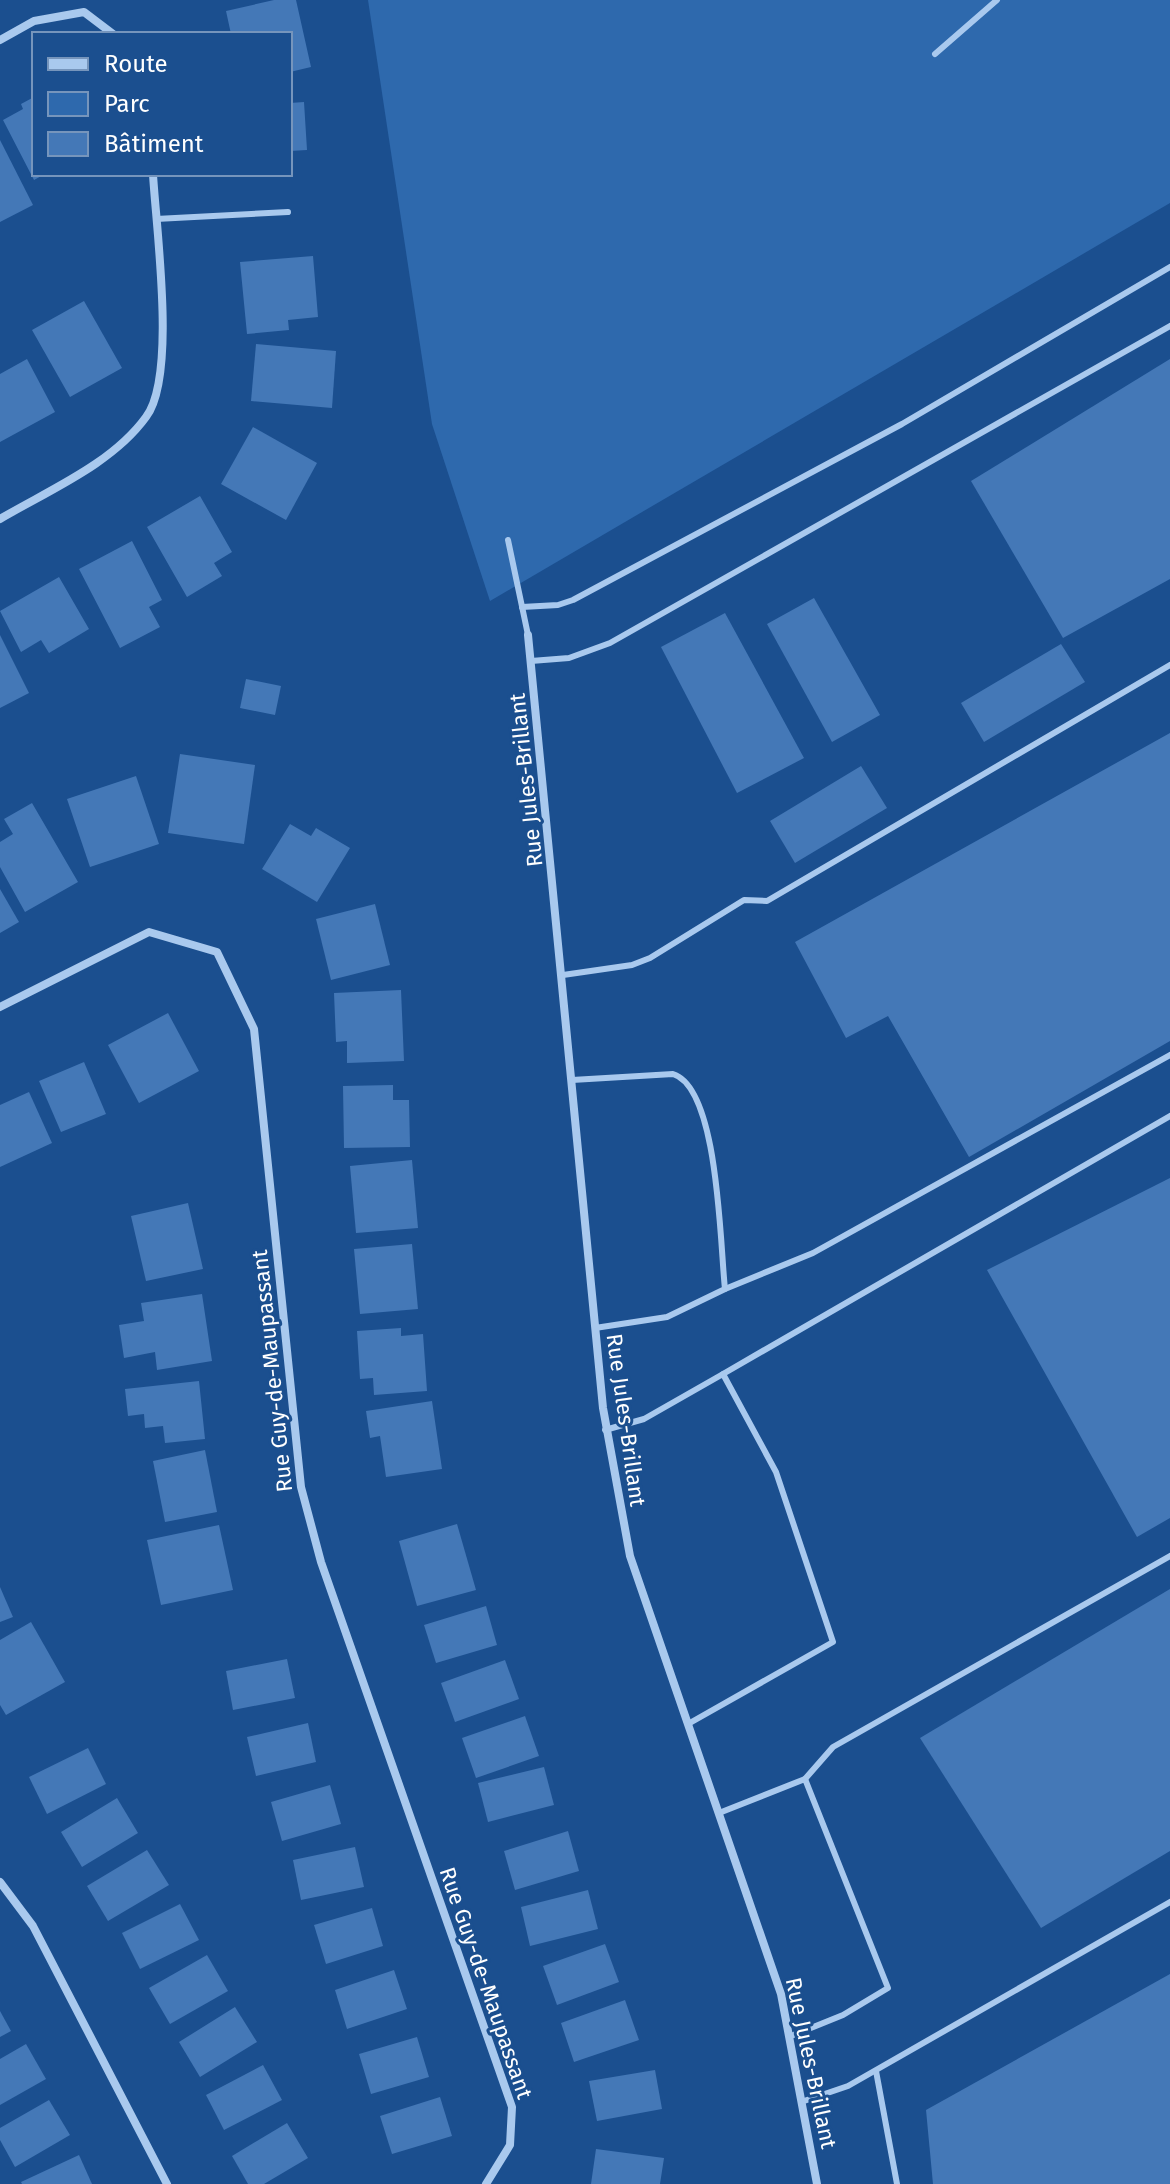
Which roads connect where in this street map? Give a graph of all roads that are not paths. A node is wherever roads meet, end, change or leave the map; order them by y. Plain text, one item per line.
1 (997, 0) edge
2 (110, 32) edge
3 (0, 40) edge
4 (935, 54) dead end
5 (153, 176) edge
6 (288, 212) dead end
7 (156, 219) junction
8 (1170, 267) edge
9 (1170, 326) edge
10 (0, 519) edge
11 (508, 540) dead end
12 (522, 607) junction
13 (528, 635) joint
14 (531, 661) junction
15 (1170, 665) edge
16 (563, 975) junction
17 (0, 1007) edge
18 (1170, 1055) edge
19 (572, 1080) junction
20 (1170, 1116) edge
21 (725, 1289) junction
22 (595, 1328) junction
23 (723, 1374) junction
24 (605, 1430) junction
25 (1170, 1556) edge
26 (688, 1724) junction
27 (805, 1779) junction
28 (719, 1813) junction
29 (0, 1882) edge
30 (1170, 1902) edge
31 (791, 2036) junction
32 (876, 2071) junction
33 (804, 2101) junction
34 (167, 2184) edge
35 (486, 2184) edge
36 (817, 2184) edge
37 (897, 2184) edge

1 - 4 lane
2 - 3 street
5 - 7 street
6 - 7 lane
7 - 10 street
8 - 12 lane
9 - 14 lane
11 - 12 lane
12 - 13 lane
13 - 14 street, Rue Jules-Brillant
14 - 16 street, Rue Jules-Brillant
15 - 16 lane
16 - 19 street, Rue Jules-Brillant
17 - 35 street, Rue Guy-de-Maupassant
18 - 21 lane
19 - 21 lane
19 - 22 street, Rue Jules-Brillant
20 - 23 lane
21 - 22 lane
22 - 24 street, Rue Jules-Brillant
23 - 24 lane
23 - 26 lane
24 - 26 street, Rue Jules-Brillant
25 - 27 lane
26 - 28 street, Rue Jules-Brillant
27 - 28 lane
27 - 31 lane
28 - 31 street, Rue Jules-Brillant
29 - 34 street
30 - 32 lane
31 - 33 street, Rue Jules-Brillant
32 - 33 lane
32 - 37 lane
33 - 36 street, Rue Jules-Brillant

